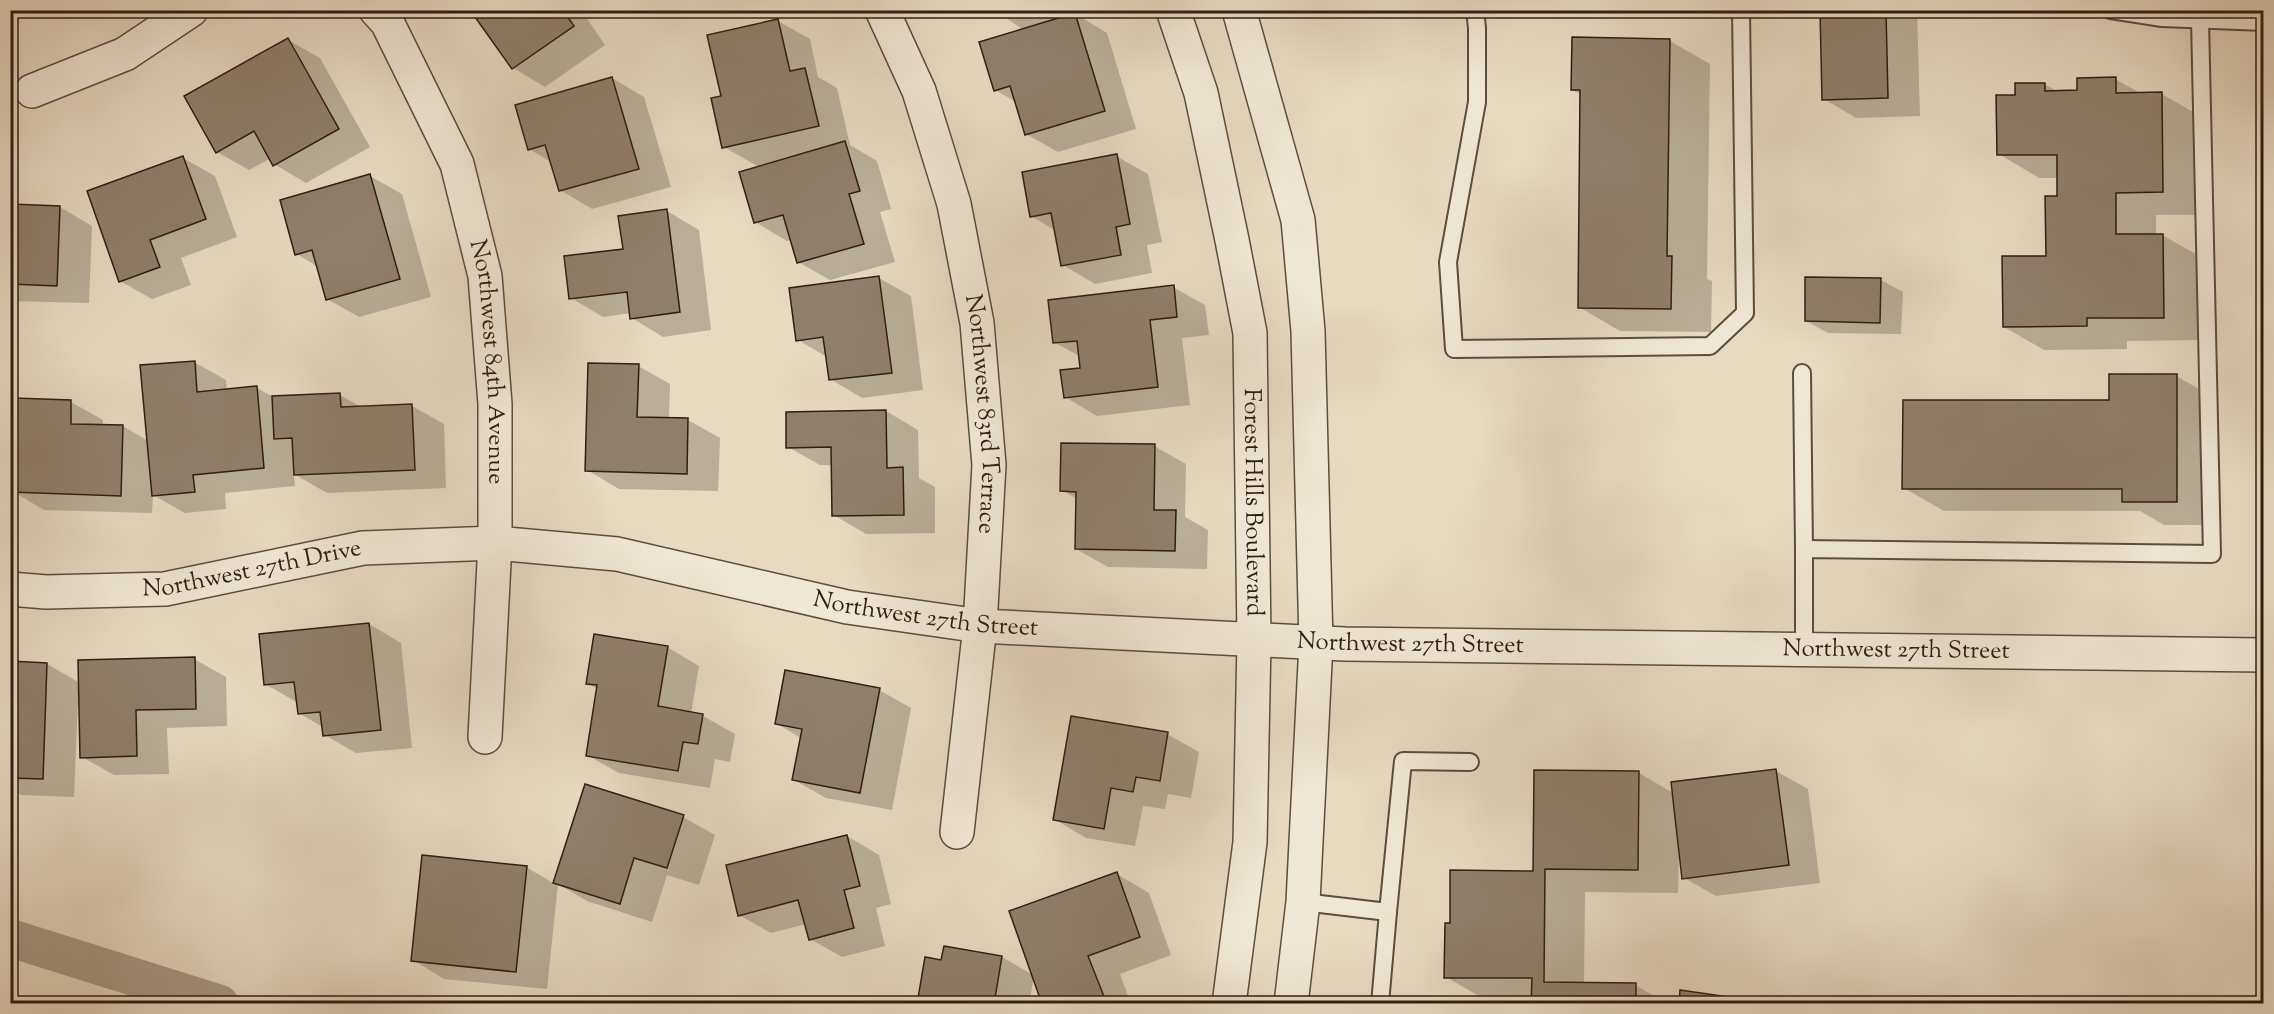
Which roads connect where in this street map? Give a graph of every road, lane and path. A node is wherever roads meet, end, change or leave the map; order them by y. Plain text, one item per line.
1 (191, 10) edge
2 (376, 10) edge
3 (882, 10) edge
4 (1173, 10) edge
5 (1239, 10) edge
6 (1741, 10) edge
7 (2111, 10) edge
8 (1480, 13) edge
9 (2180, 15) edge
10 (2200, 20) junction
11 (2264, 22) edge
12 (32, 91) dead end
13 (1802, 373) dead end
14 (495, 543) junction
15 (1804, 549) junction
16 (10, 589) edge
17 (980, 626) junction
18 (1254, 640) junction
19 (1316, 643) junction
20 (1804, 650) junction
21 (2264, 656) edge
22 (485, 736) dead end
23 (1470, 762) dead end
24 (957, 832) dead end
25 (1303, 902) junction
26 (1388, 912) junction
27 (1228, 1004) edge
28 (1291, 1004) edge
29 (1380, 1004) edge

1 - 12 street
2 - 14 street, Northwest 84th Avenue
3 - 17 street, Northwest 83rd Terrace
4 - 18 street, Forest Hills Boulevard
5 - 19 street
6 - 8 lane
7 - 9 lane
9 - 10 lane
10 - 11 lane
10 - 15 lane
13 - 15 lane
14 - 16 street, Northwest 27th Drive
14 - 17 street, Northwest 27th Street
14 - 22 street, Northwest 84th Avenue
15 - 20 lane
17 - 18 street, Northwest 27th Street
17 - 24 street, Northwest 83rd Terrace
18 - 19 street, Northwest 27th Street
18 - 27 street, Forest Hills Boulevard
19 - 20 street, Northwest 27th Street
19 - 25 street
20 - 21 street, Northwest 27th Street
23 - 26 lane
25 - 26 lane
25 - 28 street
26 - 29 lane

